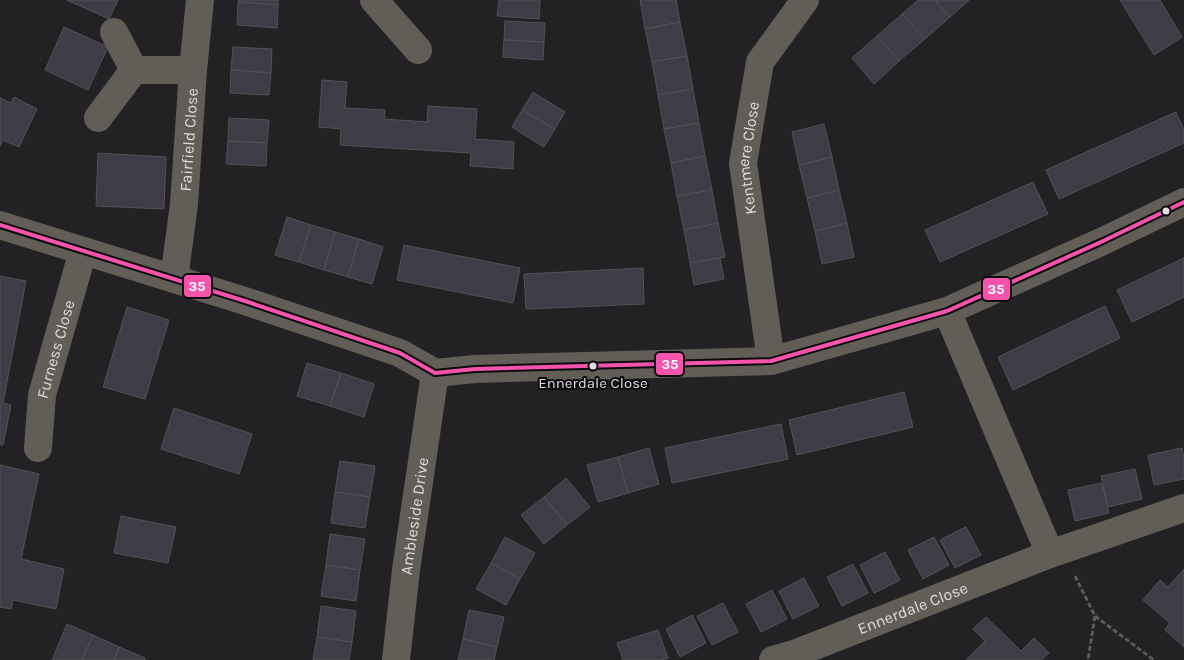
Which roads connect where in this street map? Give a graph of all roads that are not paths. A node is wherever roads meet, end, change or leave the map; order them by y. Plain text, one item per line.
1 (200, 0) edge
2 (374, 0) edge
3 (805, 0) edge
4 (114, 32) dead end
5 (418, 50) dead end
6 (134, 70) junction
7 (193, 70) junction
8 (98, 118) dead end
9 (1184, 202) edge
10 (0, 225) edge
11 (83, 250) junction
12 (174, 279) junction
13 (947, 311) junction
14 (771, 361) junction
15 (435, 373) junction
16 (38, 448) dead end
17 (1184, 508) edge
18 (1056, 552) junction
19 (396, 660) edge
20 (773, 660) edge

1 - 7 street, Fairfield Close
2 - 5 street
3 - 14 street, Kentmere Close
4 - 6 street
6 - 7 street
6 - 8 street
7 - 12 street, Fairfield Close
9 - 13 street
10 - 11 street
11 - 12 street
11 - 16 street, Furness Close
12 - 15 street
13 - 14 street
13 - 18 street
14 - 15 street
15 - 19 street, Ambleside Drive
17 - 18 street, Ennerdale Close
18 - 20 street, Ennerdale Close

